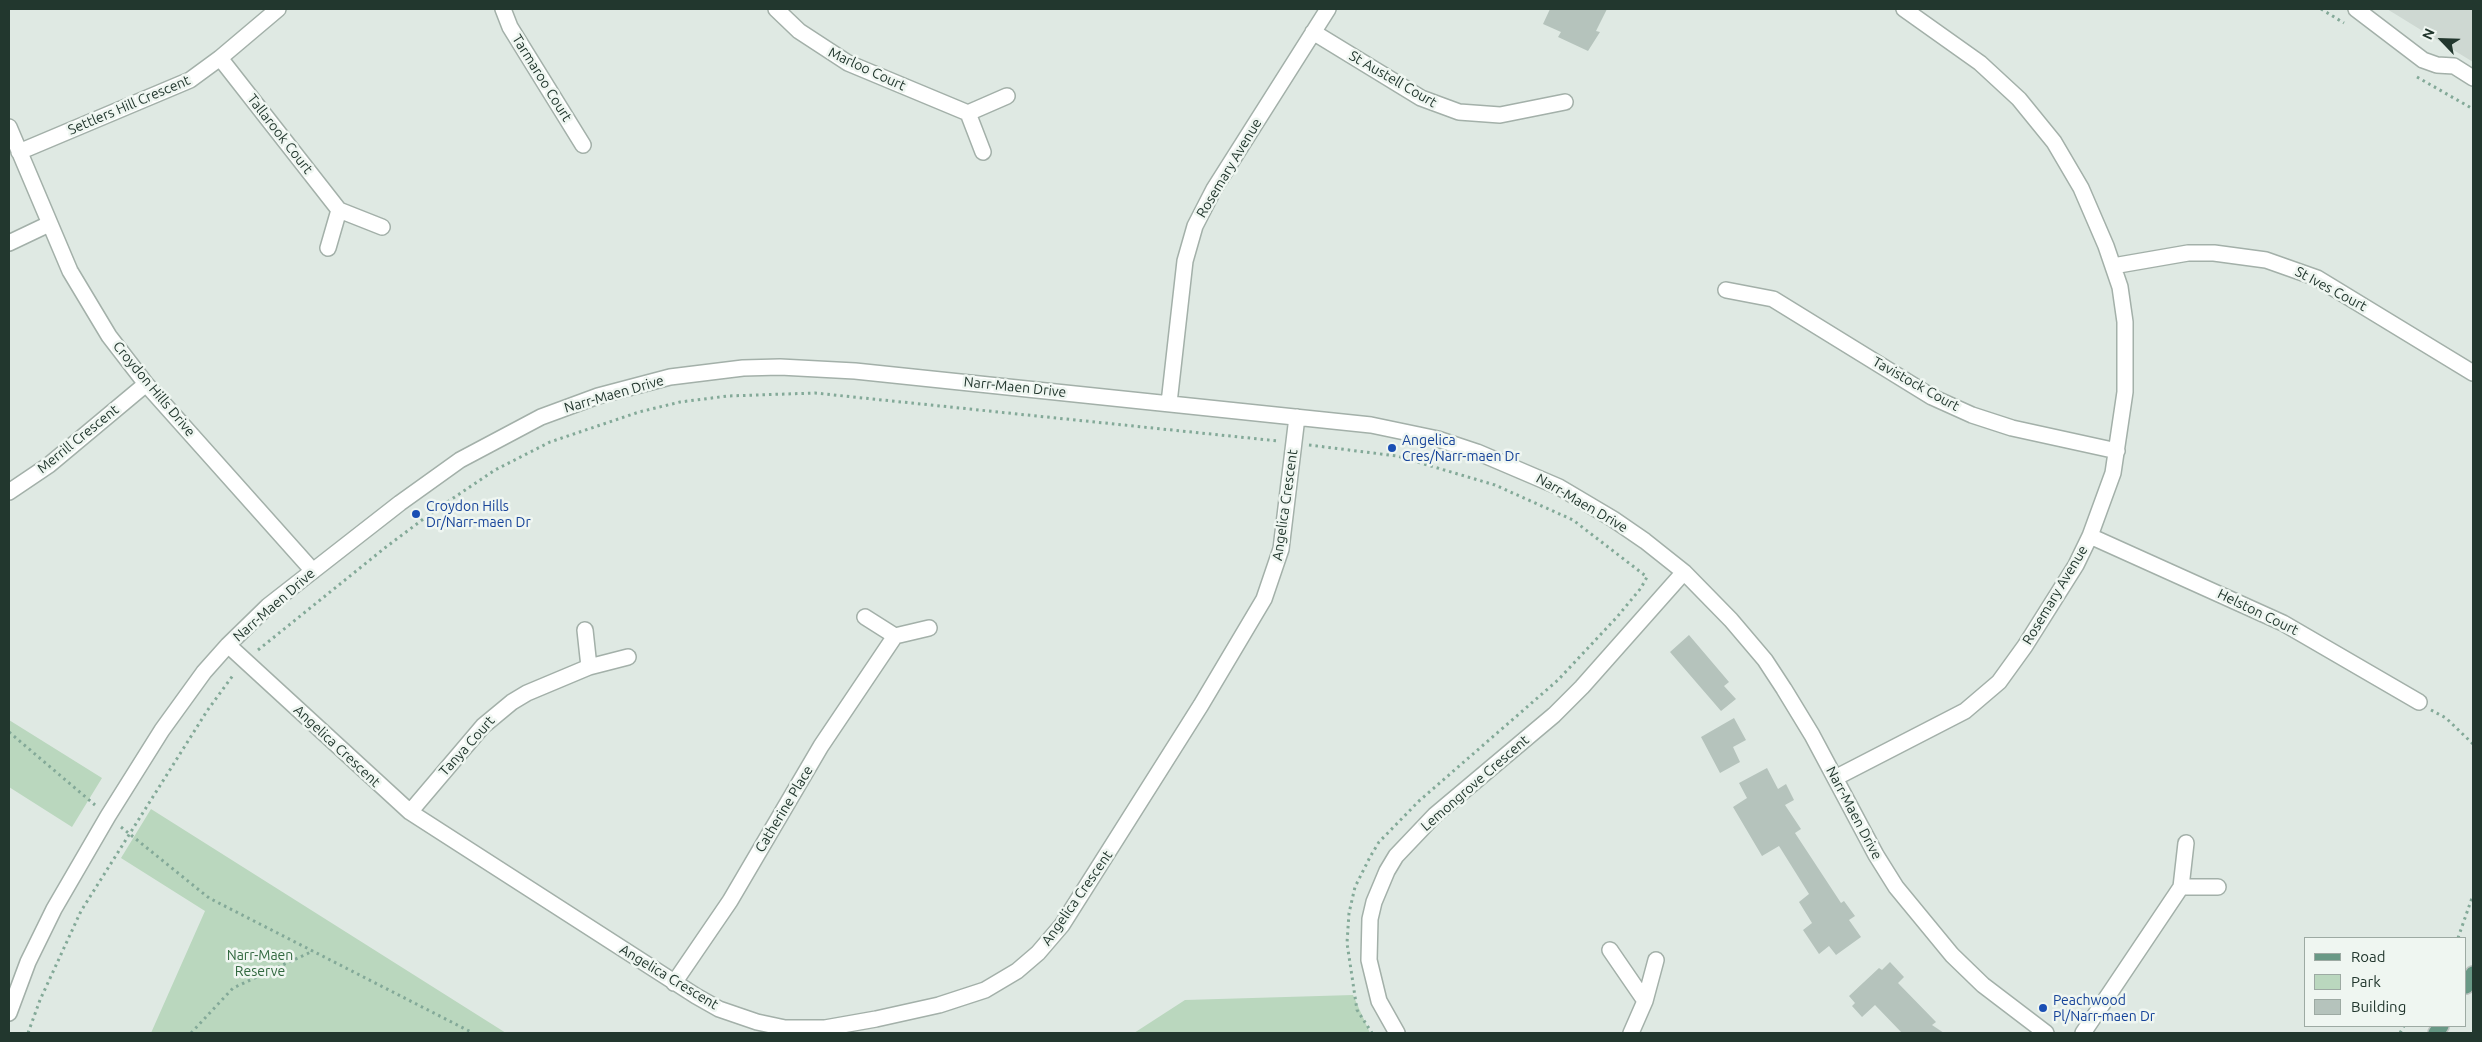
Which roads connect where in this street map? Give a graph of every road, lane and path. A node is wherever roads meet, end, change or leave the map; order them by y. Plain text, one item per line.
1 (278, 9) edge
2 (503, 9) edge
3 (776, 9) edge
4 (1328, 9) edge
5 (1904, 9) edge
6 (2356, 9) edge
7 (1313, 32) junction
8 (220, 58) junction
9 (2473, 78) edge
10 (1007, 96) dead end
11 (1565, 102) dead end
12 (968, 113) junction
13 (9, 127) edge
14 (583, 145) dead end
15 (19, 152) junction
16 (983, 152) dead end
17 (339, 210) junction
18 (49, 224) junction
19 (382, 227) dead end
20 (9, 243) edge
21 (328, 248) dead end
22 (2113, 266) junction
23 (1726, 290) dead end
24 (2473, 373) edge
25 (146, 384) junction
26 (1169, 403) junction
27 (1297, 417) junction
28 (1294, 443) junction
29 (2117, 451) junction
30 (9, 492) edge
31 (2090, 536) junction
32 (312, 571) junction
33 (1684, 572) junction
34 (865, 617) dead end
35 (929, 628) dead end
36 (585, 630) dead end
37 (895, 636) junction
38 (228, 645) junction
39 (628, 656) dead end
40 (246, 662) junction
41 (589, 668) junction
42 (2419, 702) joint
43 (9, 732) edge
44 (2473, 744) edge
45 (1835, 778) junction
46 (410, 812) junction
47 (108, 816) junction
48 (128, 833) junction
49 (2186, 843) dead end
50 (2218, 886) dead end
51 (2181, 887) junction
52 (2473, 895) edge
53 (2458, 937) edge
54 (1610, 950) dead end
55 (314, 951) junction
56 (1656, 960) dead end
57 (674, 983) junction
58 (1645, 1002) junction
59 (9, 1013) edge
60 (28, 1033) edge
61 (191, 1033) edge
62 (473, 1033) edge
63 (1372, 1033) edge
64 (1397, 1033) edge
65 (1631, 1033) edge
66 (2046, 1033) edge
67 (2083, 1033) edge

1 - 8 street, Settlers Hill Crescent
2 - 14 street, Tarmaroo Court
3 - 12 street, Marloo Court
4 - 7 street, Rosemary Avenue
5 - 22 street, Rosemary Avenue
6 - 9 street
7 - 11 street, St Austell Court
7 - 26 street, Rosemary Avenue
8 - 15 street, Settlers Hill Crescent
8 - 17 street, Tallarook Court
10 - 12 street
12 - 16 street
13 - 15 street, Croydon Hills Drive
15 - 18 street, Croydon Hills Drive
17 - 19 street
17 - 21 street
18 - 20 street
18 - 25 street, Croydon Hills Drive
22 - 24 street, St Ives Court
22 - 29 street, Rosemary Avenue
23 - 29 street, Tavistock Court
25 - 30 street, Merrill Crescent
25 - 32 street, Croydon Hills Drive
26 - 27 street, Narr-Maen Drive
26 - 32 street, Narr-Maen Drive
27 - 28 street, Angelica Crescent
27 - 33 street, Narr-Maen Drive
28 - 40 path
28 - 57 street, Angelica Crescent
28 - 63 path
29 - 31 street, Rosemary Avenue
31 - 42 street, Helston Court
31 - 45 street, Rosemary Avenue
32 - 38 street, Narr-Maen Drive
33 - 45 street, Narr-Maen Drive
33 - 64 street, Lemongrove Crescent
34 - 37 street
35 - 37 street
36 - 41 street
37 - 57 street, Catherine Place
38 - 40 street, Angelica Crescent
38 - 47 street, Narr-Maen Drive
39 - 41 street, Tanya Court
40 - 46 street, Angelica Crescent
40 - 48 path
41 - 46 street, Tanya Court
42 - 44 path
43 - 47 path
45 - 66 street, Narr-Maen Drive
46 - 57 street, Angelica Crescent
47 - 48 path
47 - 59 street, Narr-Maen Drive
48 - 55 path
48 - 60 path
49 - 51 street
50 - 51 street
51 - 67 street
52 - 53 path
54 - 58 street
55 - 61 path
55 - 62 path
56 - 58 street
58 - 65 street

